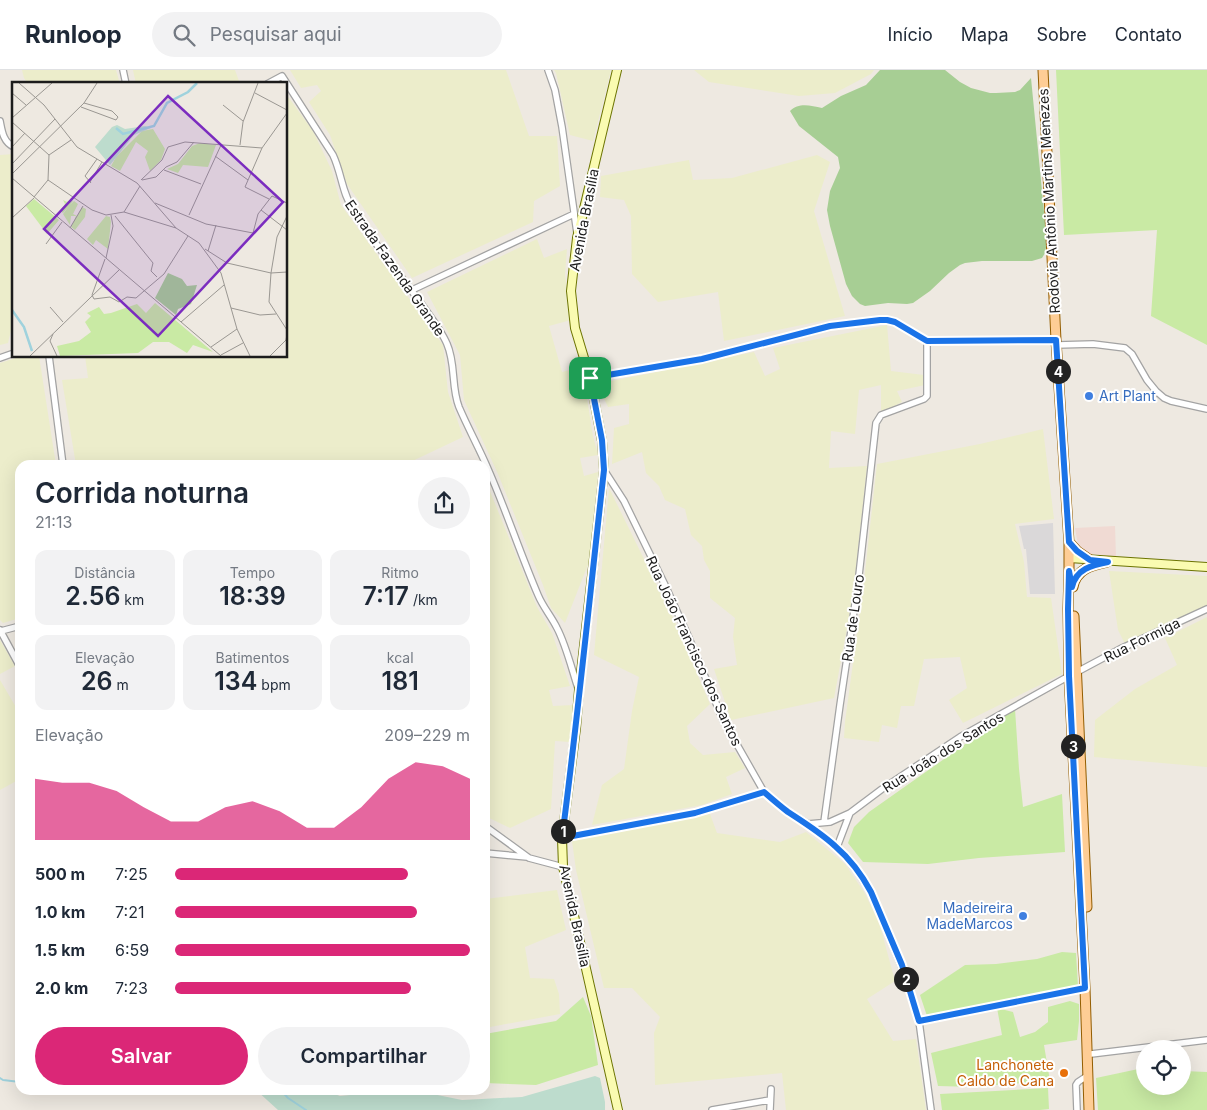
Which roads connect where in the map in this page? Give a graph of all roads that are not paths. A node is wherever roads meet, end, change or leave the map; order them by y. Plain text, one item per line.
1 (548, 70) edge
2 (617, 70) edge
3 (1043, 70) edge
4 (271, 82) edge
5 (286, 82) edge
6 (288, 85) edge
7 (0, 121) edge
8 (12, 146) edge
9 (574, 214) junction
10 (577, 238) junction
11 (412, 290) junction
12 (927, 341) junction
13 (1056, 342) junction
14 (12, 354) edge
15 (0, 358) edge
16 (49, 358) edge
17 (590, 378) junction
18 (1207, 409) edge
19 (62, 460) edge
20 (482, 460) edge
21 (604, 470) junction
22 (490, 479) edge
23 (1069, 542) junction
24 (1069, 558) junction
25 (1090, 560) junction
26 (1108, 562) junction
27 (1207, 567) edge
28 (1069, 571) junction
29 (1072, 587) junction
30 (1207, 608) edge
31 (15, 627) edge
32 (0, 630) edge
33 (15, 658) edge
34 (1073, 674) junction
35 (579, 690) junction
36 (764, 792) junction
37 (850, 813) junction
38 (824, 822) junction
39 (808, 824) junction
40 (490, 830) edge
41 (562, 838) junction
42 (837, 847) junction
43 (490, 854) edge
44 (529, 858) junction
45 (562, 867) junction
46 (1085, 988) junction
47 (919, 1021) junction
48 (1207, 1040) edge
49 (1091, 1054) junction
50 (1088, 1076) junction
51 (771, 1089) dead end
52 (770, 1100) junction
53 (618, 1110) edge
54 (712, 1110) edge
55 (770, 1110) edge
56 (931, 1110) edge
57 (1077, 1110) edge
58 (1089, 1110) edge
59 (1094, 1110) edge

1 - 9 street
2 - 10 main road, Avenida Brasília
3 - 13 main road, Rodovia Antônio Martins Menezes
4 - 5 street, Estrada Fazenda Grande
6 - 11 street, Estrada Fazenda Grande
7 - 8 street
9 - 10 street
9 - 11 street
10 - 17 main road, Avenida Brasília
11 - 20 street, Estrada Fazenda Grande
12 - 13 street
12 - 17 street
12 - 38 street, Rua de Louro
13 - 18 street
13 - 23 main road, Rodovia Antônio Martins Menezes
14 - 15 street
16 - 19 street
17 - 21 main road, Avenida Brasília
21 - 35 main road, Avenida Brasília
21 - 36 street, Rua João Francisco dos Santos
22 - 35 street, Estrada Fazenda Grande
23 - 24 main road, Rodovia Antônio Martins Menezes
23 - 25 main road
24 - 25 main road
24 - 28 main road, Rodovia Antônio Martins Menezes
25 - 26 main road
26 - 27 main road
26 - 29 main road
28 - 29 main road, Rodovia Antônio Martins Menezes
28 - 34 main road, Rodovia Antônio Martins Menezes
29 - 34 main road, Rodovia Antônio Martins Menezes
30 - 34 street, Rua Formiga
31 - 32 street
32 - 33 street
34 - 37 street, Rua João dos Santos
34 - 46 main road, Rodovia Antônio Martins Menezes
34 - 49 main road, Rodovia Antônio Martins Menezes
35 - 41 main road, Avenida Brasília
36 - 39 street, Rua João Francisco dos Santos
36 - 41 street
37 - 38 street, Rua João dos Santos
37 - 42 street
38 - 39 street, Rua João dos Santos
39 - 42 street, Rua João Francisco dos Santos
40 - 44 street
41 - 45 main road, Avenida Brasília
42 - 47 street, Rua João Francisco dos Santos
43 - 44 street
44 - 45 street
45 - 53 main road, Avenida Brasília
46 - 47 street
46 - 50 main road, Rodovia Antônio Martins Menezes
47 - 56 street, Rua João Francisco dos Santos
48 - 49 street
49 - 59 main road, Rodovia Antônio Martins Menezes
50 - 57 street
50 - 58 main road, Rodovia Antônio Martins Menezes
51 - 52 street
52 - 54 street
52 - 55 street

